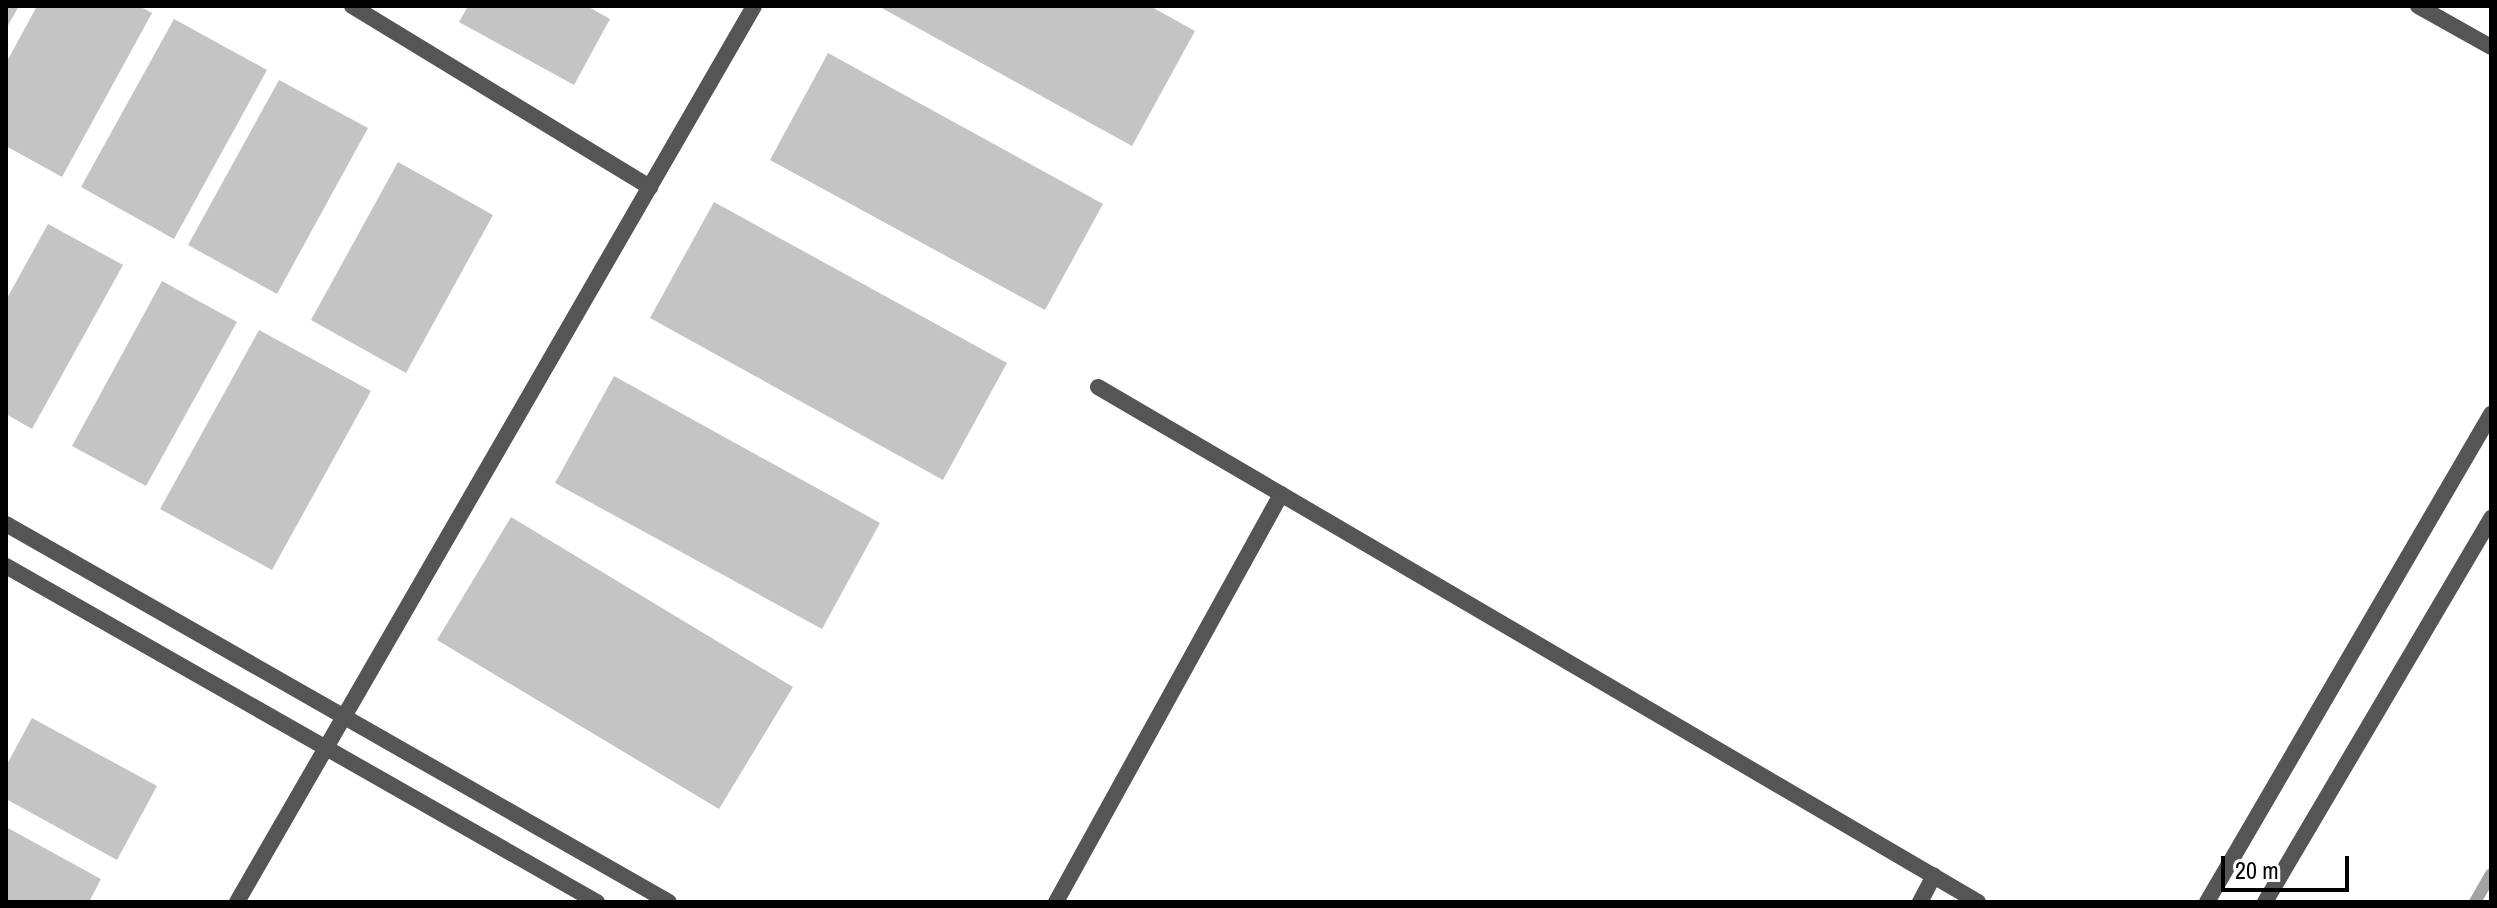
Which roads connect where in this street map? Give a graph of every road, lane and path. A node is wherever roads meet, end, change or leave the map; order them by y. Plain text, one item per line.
1 (352, 6) edge
2 (754, 6) edge
3 (2418, 6) edge
4 (2491, 47) edge
5 (650, 187) junction
6 (1098, 387) dead end
7 (2491, 414) edge
8 (1281, 494) junction
9 (2491, 518) edge
10 (6, 524) edge
11 (6, 566) edge
12 (344, 717) junction
13 (327, 747) junction
14 (1934, 876) junction
15 (237, 902) edge
16 (597, 902) edge
17 (669, 902) edge
18 (1056, 902) edge
19 (1920, 902) edge
20 (1978, 902) edge
21 (2207, 902) edge
22 (2265, 902) edge

1 - 5 lane
2 - 5 lane
3 - 4 lane
5 - 12 lane
6 - 8 lane
7 - 21 lane
8 - 14 lane
8 - 18 lane
9 - 22 lane
10 - 12 lane
11 - 13 lane
12 - 13 lane
12 - 17 lane
13 - 15 lane
13 - 16 lane
14 - 19 lane
14 - 20 lane

